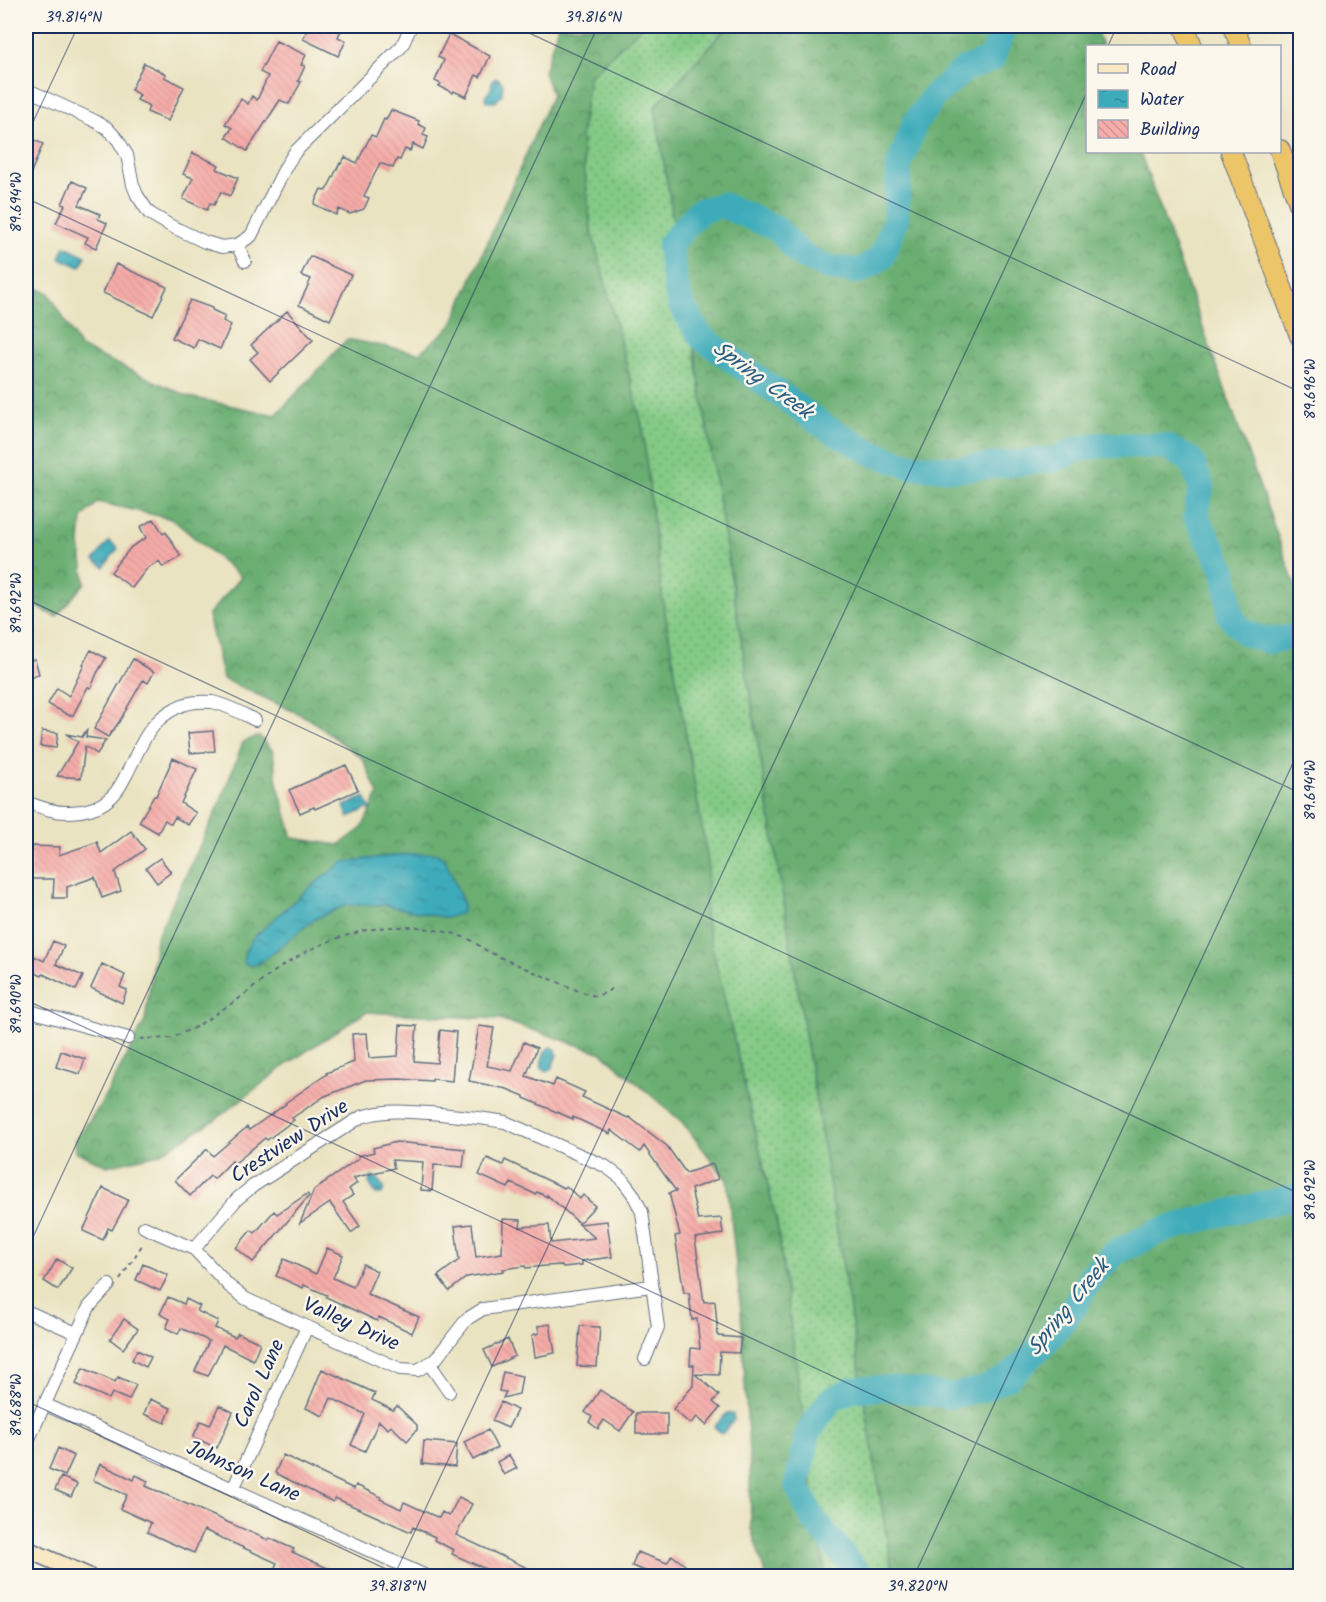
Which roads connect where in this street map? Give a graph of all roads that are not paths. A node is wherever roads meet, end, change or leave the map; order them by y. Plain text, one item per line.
1 (411, 26) edge
2 (1184, 26) edge
3 (1233, 26) edge
4 (1192, 45) edge
5 (1241, 45) edge
6 (26, 89) edge
7 (1231, 153) edge
8 (1281, 153) edge
9 (1300, 207) edge
10 (237, 245) junction
11 (245, 261) dead end
12 (1300, 336) edge
13 (255, 720) dead end
14 (26, 802) edge
15 (26, 1010) edge
16 (128, 1038) road end
17 (144, 1227) dead end
18 (194, 1249) junction
19 (114, 1285) road end
20 (651, 1286) junction
21 (26, 1311) edge
22 (307, 1327) junction
23 (76, 1334) junction
24 (645, 1359) dead end
25 (429, 1363) junction
26 (449, 1392) dead end
27 (44, 1404) junction
28 (26, 1445) edge
29 (233, 1489) junction
30 (26, 1549) edge
31 (88, 1576) edge
32 (426, 1576) edge

1 - 10 street
2 - 4 highway
3 - 5 highway
6 - 10 street
7 - 12 highway
8 - 9 highway
10 - 11 street
13 - 14 street
15 - 16 street
17 - 18 street, Valley Drive
18 - 20 street, Crestview Drive
18 - 22 street, Valley Drive
19 - 23 street
20 - 24 street, Crestview Drive
20 - 25 street
21 - 23 street
22 - 25 street, Valley Drive
22 - 29 street, Carol Lane
23 - 27 street
25 - 26 street
27 - 28 street
27 - 29 street, Johnson Lane
29 - 32 street, Johnson Lane
30 - 31 main road

